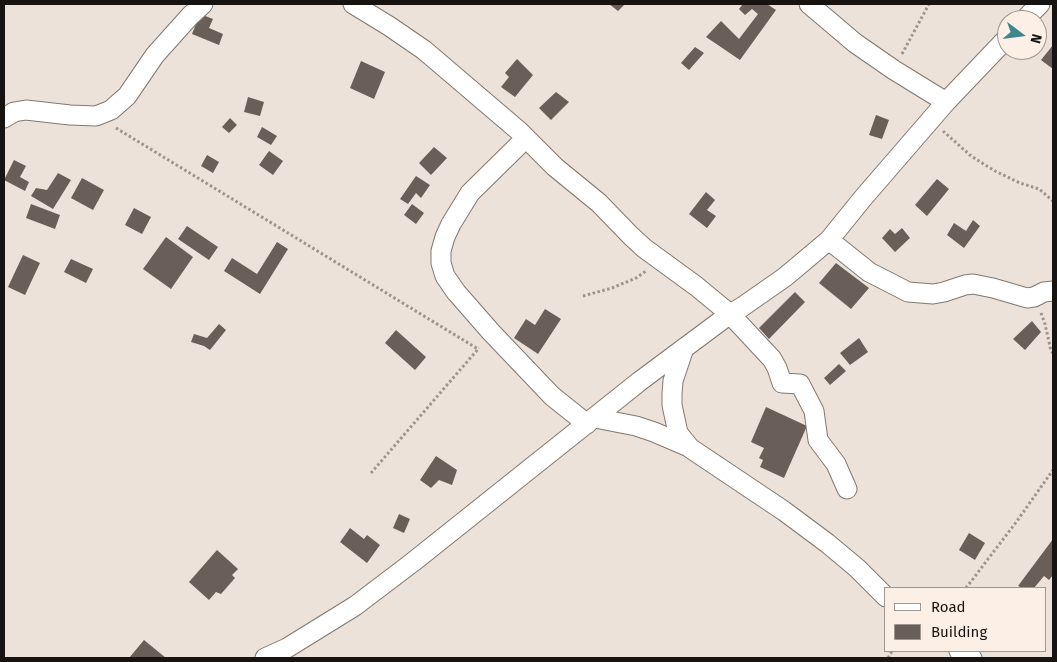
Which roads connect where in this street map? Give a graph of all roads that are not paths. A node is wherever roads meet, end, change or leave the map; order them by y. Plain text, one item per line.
1 (202, 4) edge
2 (353, 4) edge
3 (809, 4) edge
4 (997, 48) edge
5 (946, 102) junction
6 (4, 118) edge
7 (526, 138) junction
8 (829, 240) junction
9 (1053, 291) edge
10 (730, 314) junction
11 (684, 348) junction
12 (591, 421) junction
13 (690, 448) junction
14 (847, 489) dead end
15 (884, 595) edge
16 (960, 652) edge
17 (265, 658) edge
18 (972, 658) edge

1 - 6 street
2 - 7 street
3 - 5 street
4 - 5 street
5 - 8 street
7 - 10 street
7 - 12 street
8 - 9 street
8 - 10 street
10 - 11 street
10 - 14 street
11 - 12 street
11 - 13 street
12 - 13 street
12 - 17 street
13 - 15 street
16 - 18 street

